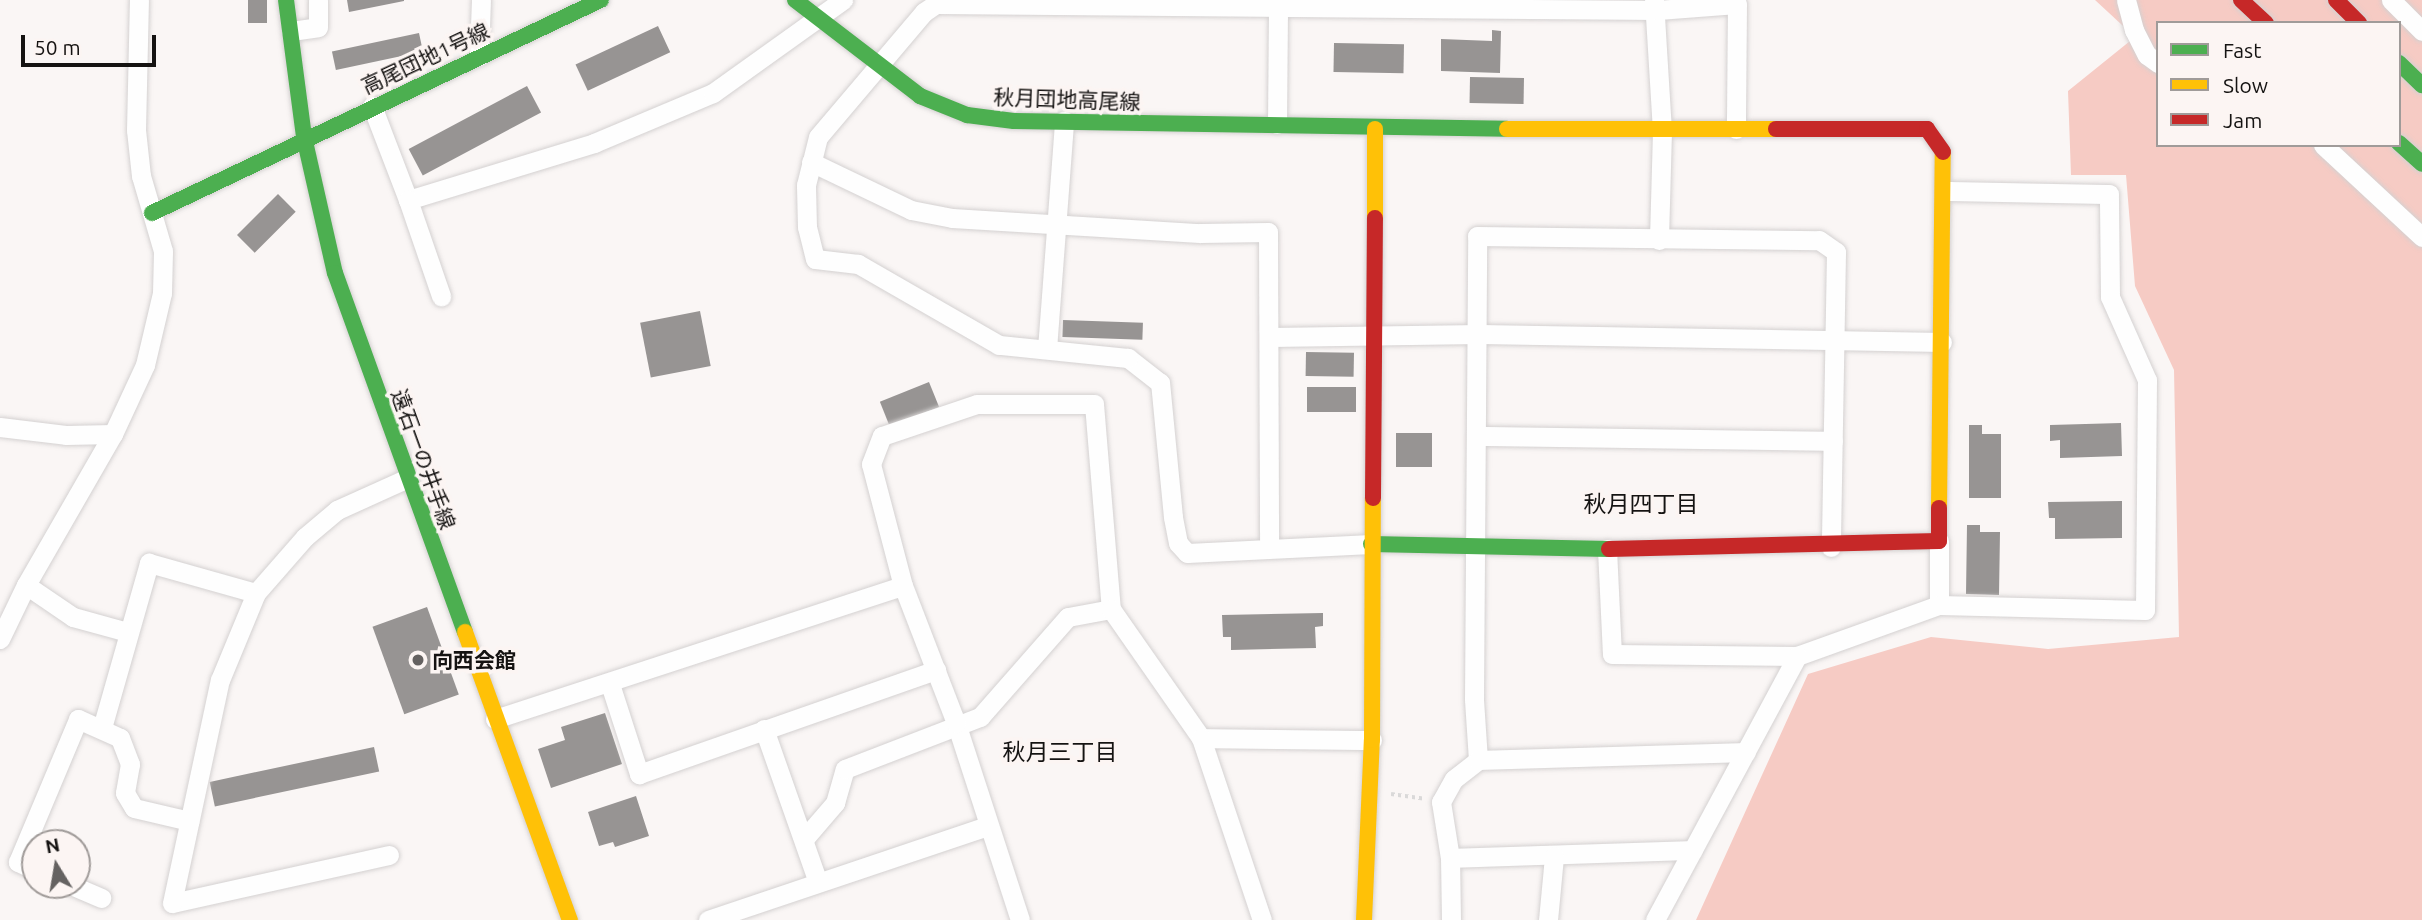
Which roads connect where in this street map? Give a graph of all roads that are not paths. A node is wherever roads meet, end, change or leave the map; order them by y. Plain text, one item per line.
1 (139, 0) edge
2 (286, 0) edge
3 (318, 0) edge
4 (481, 0) edge
5 (601, 0) edge
6 (795, 0) edge
7 (843, 0) edge
8 (2126, 0) edge
9 (2241, 0) edge
10 (2336, 0) edge
11 (2391, 0) edge
12 (1126, 3) edge
13 (1656, 5) edge
14 (1278, 6) junction
15 (820, 19) junction
16 (2264, 21) edge
17 (2357, 21) edge
18 (291, 31) junction
19 (2422, 31) edge
20 (479, 56) junction
21 (2156, 62) edge
22 (2401, 65) edge
23 (881, 66) junction
24 (2422, 85) edge
25 (372, 106) junction
26 (1064, 121) junction
27 (1277, 124) junction
28 (1375, 129) junction
29 (1737, 129) junction
30 (1662, 131) junction
31 (304, 137) junction
32 (2401, 145) edge
33 (2325, 147) edge
34 (811, 162) junction
35 (2422, 164) edge
36 (1945, 191) junction
37 (408, 200) junction
38 (152, 213) junction
39 (1054, 227) junction
40 (2422, 237) edge
41 (1659, 240) junction
42 (441, 296) dead end
43 (1480, 334) junction
44 (1271, 337) junction
45 (1371, 337) junction
46 (1835, 342) junction
47 (1942, 342) junction
48 (1046, 349) junction
49 (0, 427) edge
50 (113, 435) junction
51 (1478, 436) junction
52 (1833, 441) junction
53 (408, 478) junction
54 (1939, 541) junction
55 (1371, 544) junction
56 (1477, 544) junction
57 (1269, 547) junction
58 (1831, 547) junction
59 (1607, 548) junction
60 (26, 585) junction
61 (903, 586) junction
62 (256, 593) junction
63 (1939, 605) junction
64 (1111, 609) junction
65 (128, 632) junction
66 (0, 639) edge
67 (1797, 656) junction
68 (936, 670) junction
69 (610, 684) junction
70 (495, 719) junction
71 (956, 723) junction
72 (102, 728) junction
73 (764, 729) junction
74 (1201, 738) junction
75 (1372, 740) junction
76 (1746, 752) junction
77 (1478, 760) junction
78 (189, 821) junction
79 (988, 826) junction
80 (32, 829) edge
81 (804, 839) junction
82 (1693, 850) junction
83 (389, 855) dead end
84 (1554, 856) junction
85 (1450, 858) junction
86 (818, 882) junction
87 (91, 894) edge
88 (100, 898) dead end
89 (570, 920) edge
90 (708, 920) edge
91 (1020, 920) edge
92 (1262, 920) edge
93 (1364, 920) edge
94 (1451, 920) edge
95 (1548, 920) edge
96 (1655, 920) edge

1 - 38 street
2 - 18 main road, 遠石一の井手線
3 - 18 street
4 - 20 street
5 - 20 main road, 高尾団地1号線
6 - 15 main road, 秋月団地高尾線
7 - 15 street
8 - 21 street
9 - 16 main road
10 - 17 main road
11 - 19 street
12 - 14 street
12 - 23 street
13 - 14 street
13 - 29 street
13 - 30 street
14 - 27 street
15 - 23 main road, 秋月団地高尾線
15 - 37 street
18 - 31 main road, 遠石一の井手線
20 - 25 main road, 高尾団地1号線
22 - 24 main road
23 - 26 main road, 秋月団地高尾線
23 - 34 street
25 - 31 main road, 高尾団地1号線
25 - 37 street
26 - 27 main road, 秋月団地高尾線
26 - 39 street
27 - 28 main road, 秋月団地高尾線
28 - 30 main road, 秋月団地高尾線
28 - 45 main road
29 - 30 main road, 秋月団地高尾線
29 - 36 main road, 秋月団地高尾線
30 - 41 street
31 - 38 main road, 高尾団地1号線
31 - 53 main road, 遠石一の井手線
32 - 35 main road
33 - 40 street
34 - 39 street
34 - 48 street
36 - 47 main road, 秋月団地高尾線
36 - 63 street
37 - 42 street
38 - 50 street
39 - 44 street
39 - 48 street
41 - 43 street
41 - 46 street
43 - 45 street
43 - 46 street
43 - 51 street
44 - 45 street
44 - 57 street
45 - 55 main road
46 - 47 street
46 - 52 street
47 - 54 main road, 秋月団地高尾線
48 - 57 street
49 - 50 street
50 - 60 street
51 - 52 street
51 - 56 street
52 - 58 street
53 - 62 street
53 - 70 main road, 遠石一の井手線
54 - 58 main road
54 - 63 street
55 - 56 main road
55 - 57 street
55 - 75 main road
56 - 59 main road
56 - 77 street
58 - 59 main road
59 - 67 street
60 - 65 street
60 - 66 street
61 - 64 street
61 - 68 street
61 - 69 street
62 - 65 street
62 - 78 street
63 - 67 street
64 - 71 street
64 - 74 street
65 - 72 street
67 - 76 street
68 - 71 street
68 - 73 street
69 - 70 street
69 - 73 street
70 - 89 main road, 遠石一の井手線
71 - 79 street
71 - 81 street
72 - 78 street
72 - 80 street
73 - 81 street
74 - 75 street
74 - 92 street
75 - 93 main road
76 - 77 street
76 - 82 street
77 - 85 street
78 - 83 street
79 - 86 street
79 - 91 street
81 - 86 street
82 - 84 street
82 - 96 street
84 - 85 street
84 - 95 street
85 - 94 street
86 - 90 street
87 - 88 street

